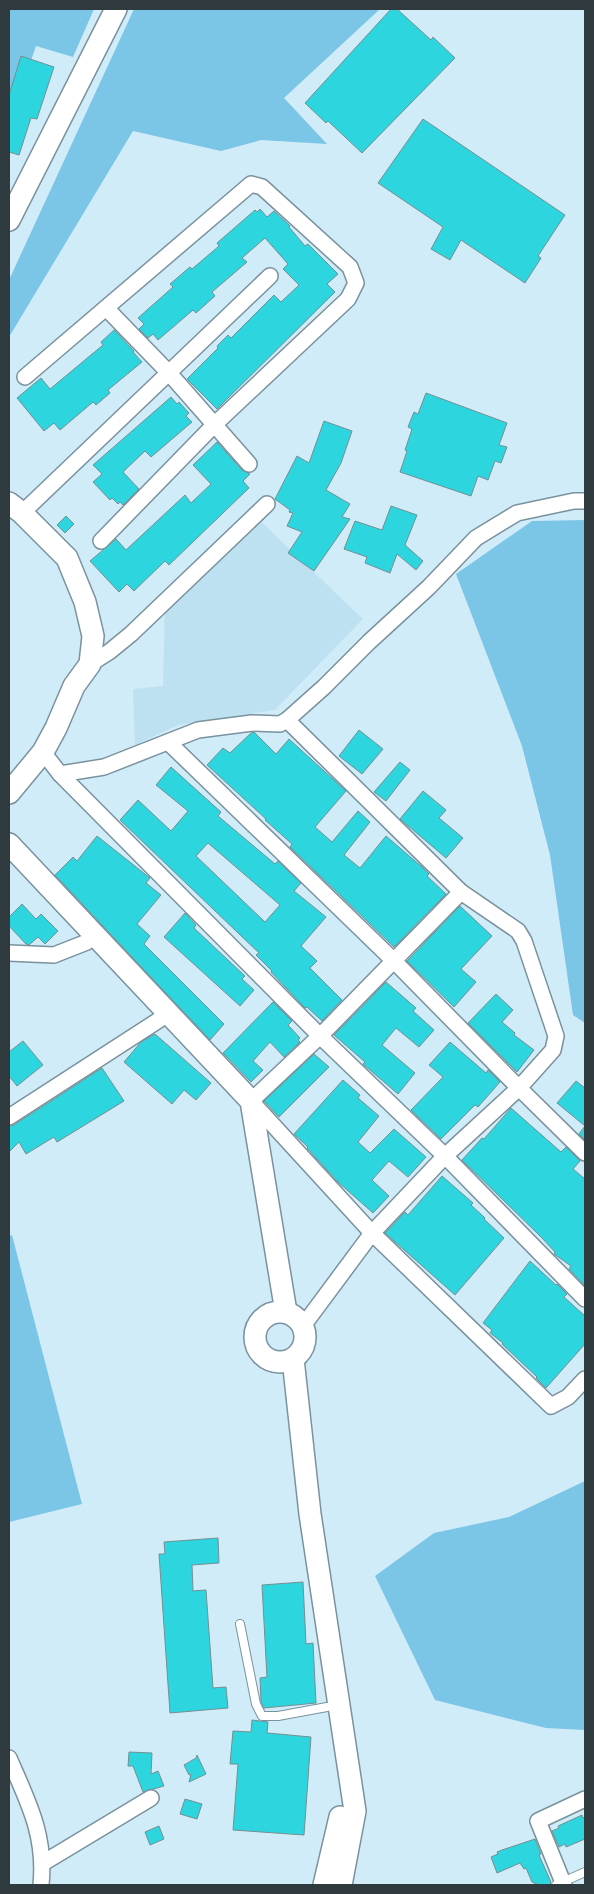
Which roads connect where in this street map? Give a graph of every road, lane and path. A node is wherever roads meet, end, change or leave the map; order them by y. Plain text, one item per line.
1 (116, 9) edge
2 (9, 220) edge
3 (270, 276) dead end
4 (106, 308) junction
5 (168, 373) junction
6 (25, 377) dead end
7 (214, 425) junction
8 (249, 464) dead end
9 (585, 501) edge
10 (267, 504) dead end
11 (15, 508) edge
12 (101, 541) dead end
13 (90, 664) junction
14 (286, 720) junction
15 (168, 742) junction
16 (42, 752) junction
17 (60, 774) junction
18 (9, 793) edge
19 (9, 844) edge
20 (9, 862) edge
21 (461, 892) junction
22 (87, 942) junction
23 (9, 953) edge
24 (393, 960) junction
25 (162, 1018) junction
26 (320, 1036) junction
27 (519, 1088) junction
28 (251, 1101) junction
29 (9, 1116) edge
30 (585, 1153) edge
31 (445, 1156) junction
32 (372, 1233) junction
33 (585, 1299) edge
34 (280, 1312) junction
35 (303, 1326) junction
36 (285, 1360) junction
37 (585, 1379) edge
38 (240, 1624) dead end
39 (327, 1707) junction
40 (9, 1758) edge
41 (151, 1798) dead end
42 (585, 1799) edge
43 (43, 1863) junction
44 (585, 1872) edge
45 (561, 1884) edge
46 (41, 1885) edge
47 (324, 1885) edge
48 (341, 1885) edge

1 - 2 main road
3 - 5 street
4 - 5 street
4 - 6 street
4 - 7 street
5 - 7 street
5 - 11 street
7 - 8 street
7 - 12 street
9 - 14 street
10 - 13 street
11 - 13 main road
13 - 16 main road
14 - 15 street
14 - 21 street
15 - 17 street
15 - 24 street
16 - 17 street
16 - 18 main road
17 - 26 street
19 - 28 main road
20 - 22 main road
21 - 24 street
21 - 27 street
22 - 23 street
22 - 25 main road
24 - 26 street
24 - 27 street
25 - 29 street
25 - 34 main road
26 - 28 street
26 - 31 street
27 - 30 street
27 - 31 street
28 - 32 street
28 - 34 main road
31 - 32 street
31 - 33 street
32 - 35 street
32 - 37 street
34 - 35 main road
34 - 36 main road
35 - 36 main road
36 - 39 main road
36 - 48 main road
38 - 39 lane
39 - 47 main road
40 - 43 street
41 - 43 street
42 - 45 street
43 - 46 street
44 - 45 lane

